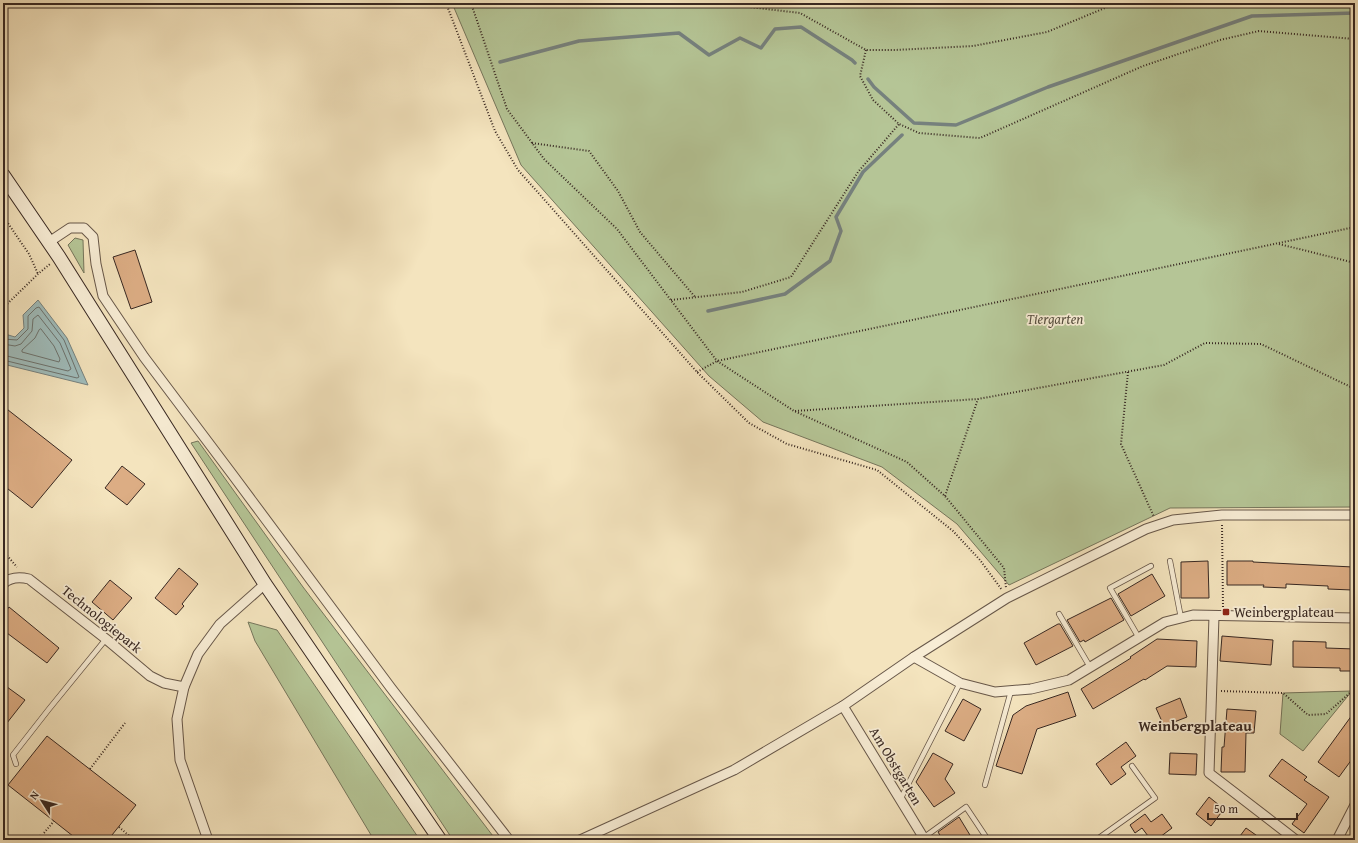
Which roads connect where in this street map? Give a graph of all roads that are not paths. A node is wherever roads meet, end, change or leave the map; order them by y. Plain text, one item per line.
1 (3, 175) edge
2 (49, 242) junction
3 (1355, 515) edge
4 (1170, 561) dead end
5 (1151, 566) dead end
6 (3, 584) edge
7 (265, 584) junction
8 (1059, 614) dead end
9 (1218, 616) junction
10 (1181, 618) junction
11 (1355, 618) edge
12 (1139, 638) junction
13 (106, 639) junction
14 (914, 657) junction
15 (1090, 668) junction
16 (960, 683) junction
17 (184, 687) junction
18 (1011, 691) junction
19 (843, 706) junction
20 (16, 764) dead end
21 (1132, 766) dead end
22 (985, 785) dead end
23 (900, 800) junction
24 (1355, 805) edge
25 (924, 839) edge
26 (208, 840) edge
27 (440, 840) edge
28 (509, 840) edge
29 (580, 840) edge
30 (988, 840) edge
31 (1096, 840) edge
32 (1296, 840) edge
33 (1338, 840) edge

1 - 2 main road
2 - 7 main road
2 - 28 street
3 - 14 street
4 - 10 lane
5 - 12 lane
6 - 13 street, Technologiepark
7 - 17 street
7 - 27 main road
8 - 15 lane
9 - 10 street
9 - 11 street
9 - 32 street
10 - 12 street
12 - 15 street
13 - 17 street, Technologiepark
13 - 20 lane
14 - 16 street
14 - 19 street
15 - 18 street
16 - 18 street
16 - 23 lane
17 - 26 street
18 - 22 lane
19 - 23 street, Am Obstgarten
19 - 29 street
21 - 31 lane
23 - 25 street, Am Obstgarten
24 - 33 street
25 - 30 lane

